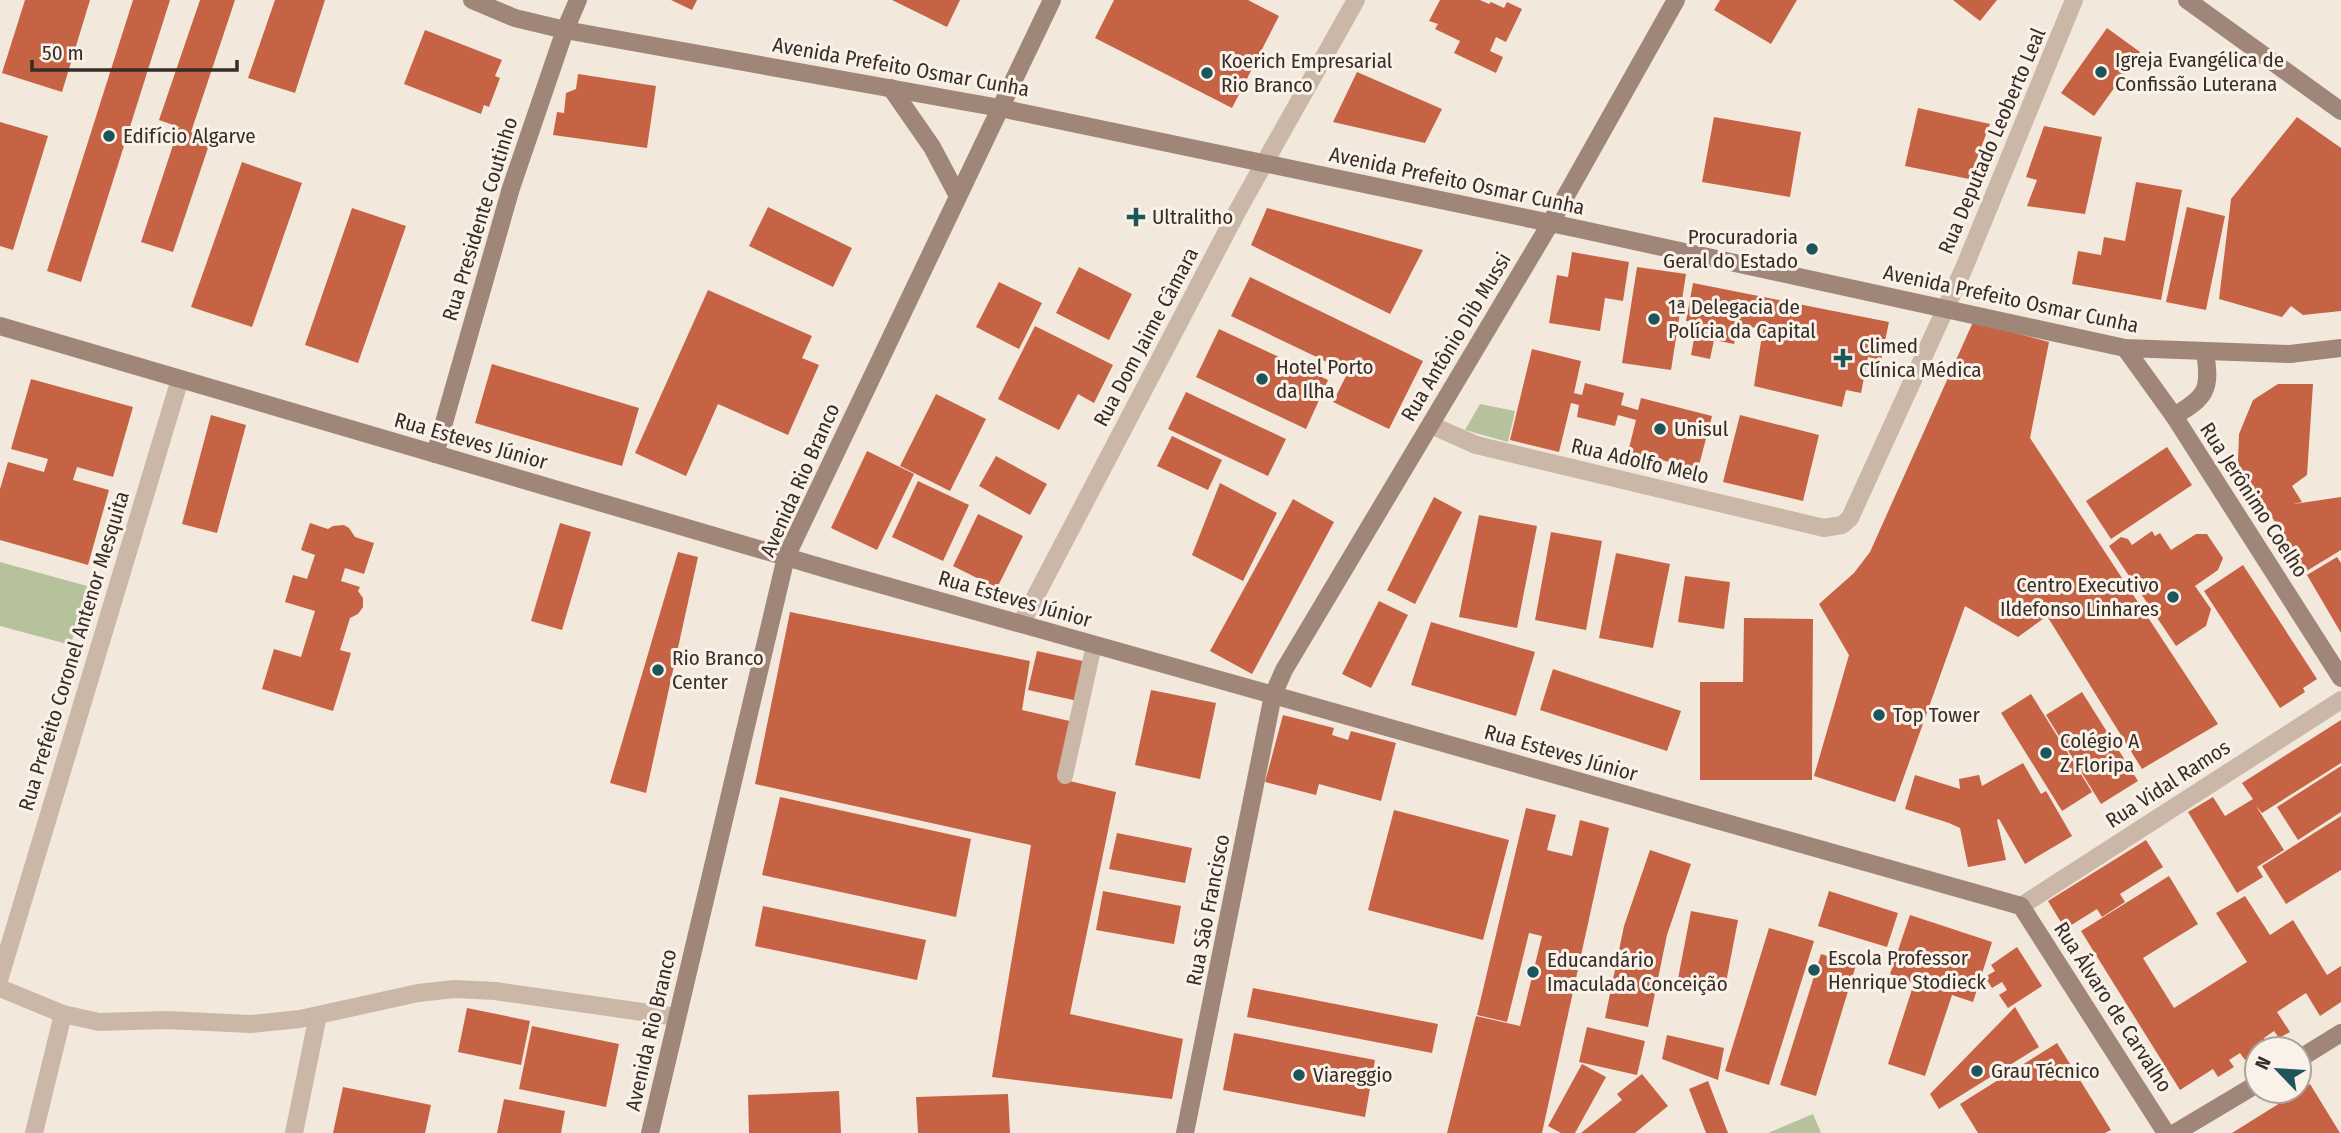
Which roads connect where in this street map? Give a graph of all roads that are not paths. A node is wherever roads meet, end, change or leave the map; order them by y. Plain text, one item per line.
1 (472, 0) edge
2 (579, 0) edge
3 (1052, 0) edge
4 (1356, 0) edge
5 (1676, 0) edge
6 (2074, 0) edge
7 (2187, 0) edge
8 (565, 30) junction
9 (891, 88) junction
10 (1000, 107) junction
11 (2341, 111) edge
12 (1264, 164) junction
13 (958, 196) junction
14 (1550, 224) junction
15 (1945, 309) junction
16 (0, 326) edge
17 (2125, 348) junction
18 (2341, 348) edge
19 (2206, 352) junction
20 (180, 379) junction
21 (2174, 416) junction
22 (1431, 425) junction
23 (435, 454) junction
24 (1842, 525) joint
25 (786, 557) junction
26 (1021, 624) junction
27 (1094, 645) junction
28 (2341, 678) edge
29 (1273, 695) junction
30 (2341, 701) edge
31 (1065, 776) dead end
32 (2021, 906) junction
33 (0, 977) edge
34 (0, 988) edge
35 (63, 1014) junction
36 (318, 1015) junction
37 (677, 1017) junction
38 (2341, 1033) edge
39 (2313, 1050) edge
40 (2243, 1092) edge
41 (34, 1133) edge
42 (294, 1133) edge
43 (650, 1133) edge
44 (1185, 1133) edge
45 (2166, 1133) edge
46 (2175, 1133) edge

1 - 8 street, Avenida Prefeito Osmar Cunha
2 - 8 street, Rua Presidente Coutinho
3 - 10 street, Avenida Rio Branco
4 - 12 street, Rua Dom Jaime Câmara
5 - 14 street, Rua Antônio Dib Mussi
6 - 15 street, Rua Deputado Leoberto Leal
7 - 11 street
8 - 9 street, Avenida Prefeito Osmar Cunha
8 - 23 street, Rua Presidente Coutinho
9 - 10 street, Avenida Prefeito Osmar Cunha
9 - 13 street
10 - 12 street, Avenida Prefeito Osmar Cunha
10 - 13 street, Avenida Rio Branco
12 - 14 street, Avenida Prefeito Osmar Cunha
12 - 26 street, Rua Dom Jaime Câmara
13 - 25 street, Avenida Rio Branco
14 - 15 street, Avenida Prefeito Osmar Cunha
14 - 22 street, Rua Antônio Dib Mussi
15 - 17 street, Avenida Prefeito Osmar Cunha
15 - 24 street, Rua Deputado Leoberto Leal
16 - 20 street, Rua Esteves Júnior
17 - 19 street, Avenida Prefeito Osmar Cunha
17 - 21 street, Rua Jerônimo Coelho
18 - 19 street, Avenida Prefeito Osmar Cunha
19 - 21 street
20 - 23 street, Rua Esteves Júnior
20 - 33 street, Rua Prefeito Coronel Antenor Mesquita
21 - 28 street, Rua Jerônimo Coelho
22 - 24 street, Rua Adolfo Melo
22 - 29 street, Rua Antônio Dib Mussi
23 - 25 street, Rua Esteves Júnior
25 - 26 street, Rua Esteves Júnior
25 - 37 street, Avenida Rio Branco
26 - 27 street, Rua Esteves Júnior
27 - 29 street, Rua Esteves Júnior
27 - 31 lane
29 - 32 street, Rua Esteves Júnior
29 - 44 street, Rua São Francisco
30 - 32 street, Rua Vidal Ramos
32 - 45 street, Rua Álvaro de Carvalho
34 - 35 street
35 - 36 street
35 - 41 street
36 - 37 street
36 - 42 street
37 - 43 street, Avenida Rio Branco
38 - 39 street
40 - 46 street

